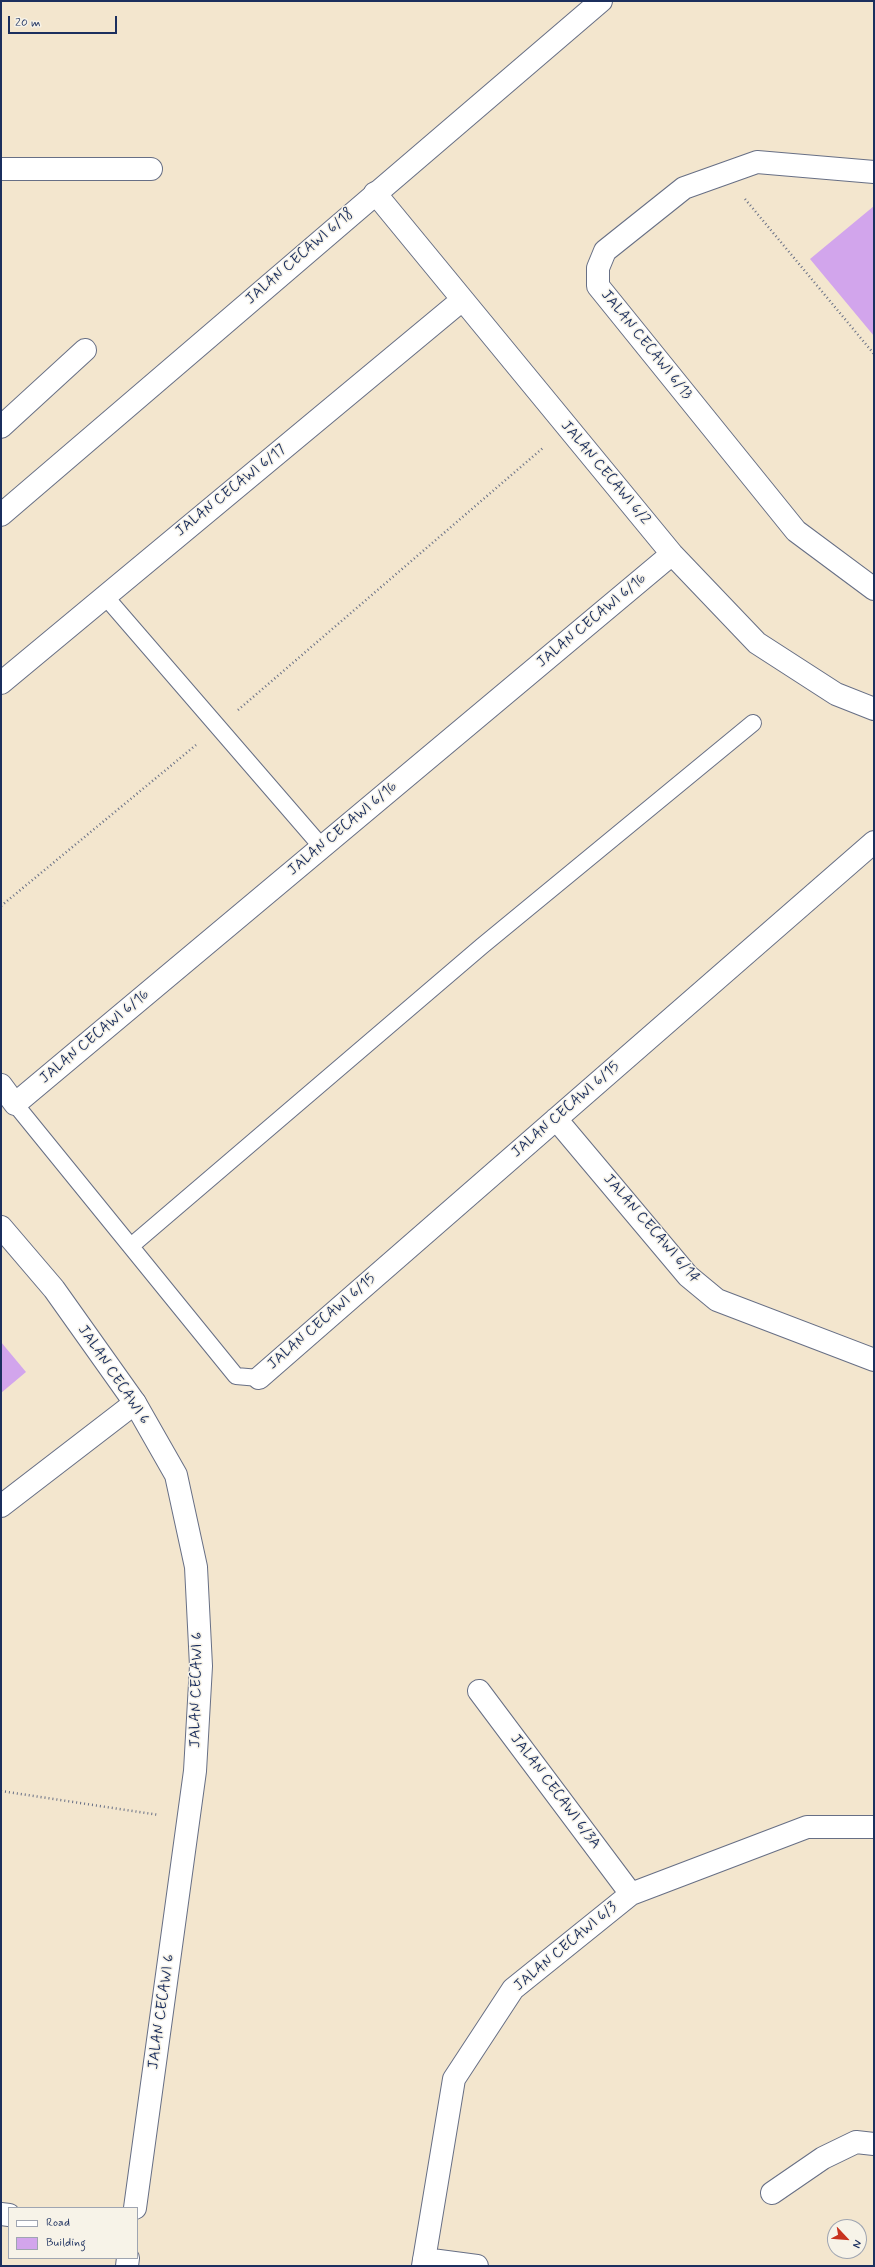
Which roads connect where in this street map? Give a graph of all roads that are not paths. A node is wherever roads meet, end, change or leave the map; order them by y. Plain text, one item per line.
1 (601, 1) edge
2 (1, 169) edge
3 (151, 169) dead end
4 (874, 172) edge
5 (375, 193) junction
6 (462, 300) junction
7 (85, 350) dead end
8 (1, 427) edge
9 (1, 515) edge
10 (672, 554) junction
11 (874, 589) edge
12 (104, 595) junction
13 (1, 682) edge
14 (874, 709) edge
15 (753, 723) dead end
16 (874, 842) edge
17 (322, 846) junction
18 (1, 1085) edge
19 (15, 1104) junction
20 (556, 1119) junction
21 (1, 1227) edge
22 (131, 1246) junction
23 (874, 1360) edge
24 (259, 1378) joint
25 (135, 1403) junction
26 (1, 1506) edge
27 (479, 1690) dead end
28 (874, 1827) edge
29 (631, 1894) junction
30 (874, 2144) edge
31 (772, 2193) dead end
32 (135, 2207) edge
33 (424, 2262) edge
34 (477, 2266) edge

1 - 5 street, JALAN CECAWI 6/18
2 - 3 street
4 - 11 street, JALAN CECAWI 6/13
5 - 6 street, JALAN CECAWI 6/2
5 - 9 street, JALAN CECAWI 6/18
6 - 10 street, JALAN CECAWI 6/2
6 - 12 street, JALAN CECAWI 6/17
7 - 8 street
10 - 14 street, JALAN CECAWI 6/2
10 - 17 street, JALAN CECAWI 6/16
12 - 13 street, JALAN CECAWI 6/17
12 - 17 lane
15 - 22 lane
16 - 20 street, JALAN CECAWI 6/15
17 - 19 street, JALAN CECAWI 6/16
18 - 19 street
19 - 22 lane
20 - 23 street, JALAN CECAWI 6/14
20 - 24 street, JALAN CECAWI 6/15
21 - 25 street, JALAN CECAWI 6
22 - 24 lane
25 - 26 street
25 - 32 street, JALAN CECAWI 6
27 - 29 street, JALAN CECAWI 6/3A
28 - 29 street, JALAN CECAWI 6/3
29 - 33 street, JALAN CECAWI 6/3
30 - 31 street
33 - 34 street

